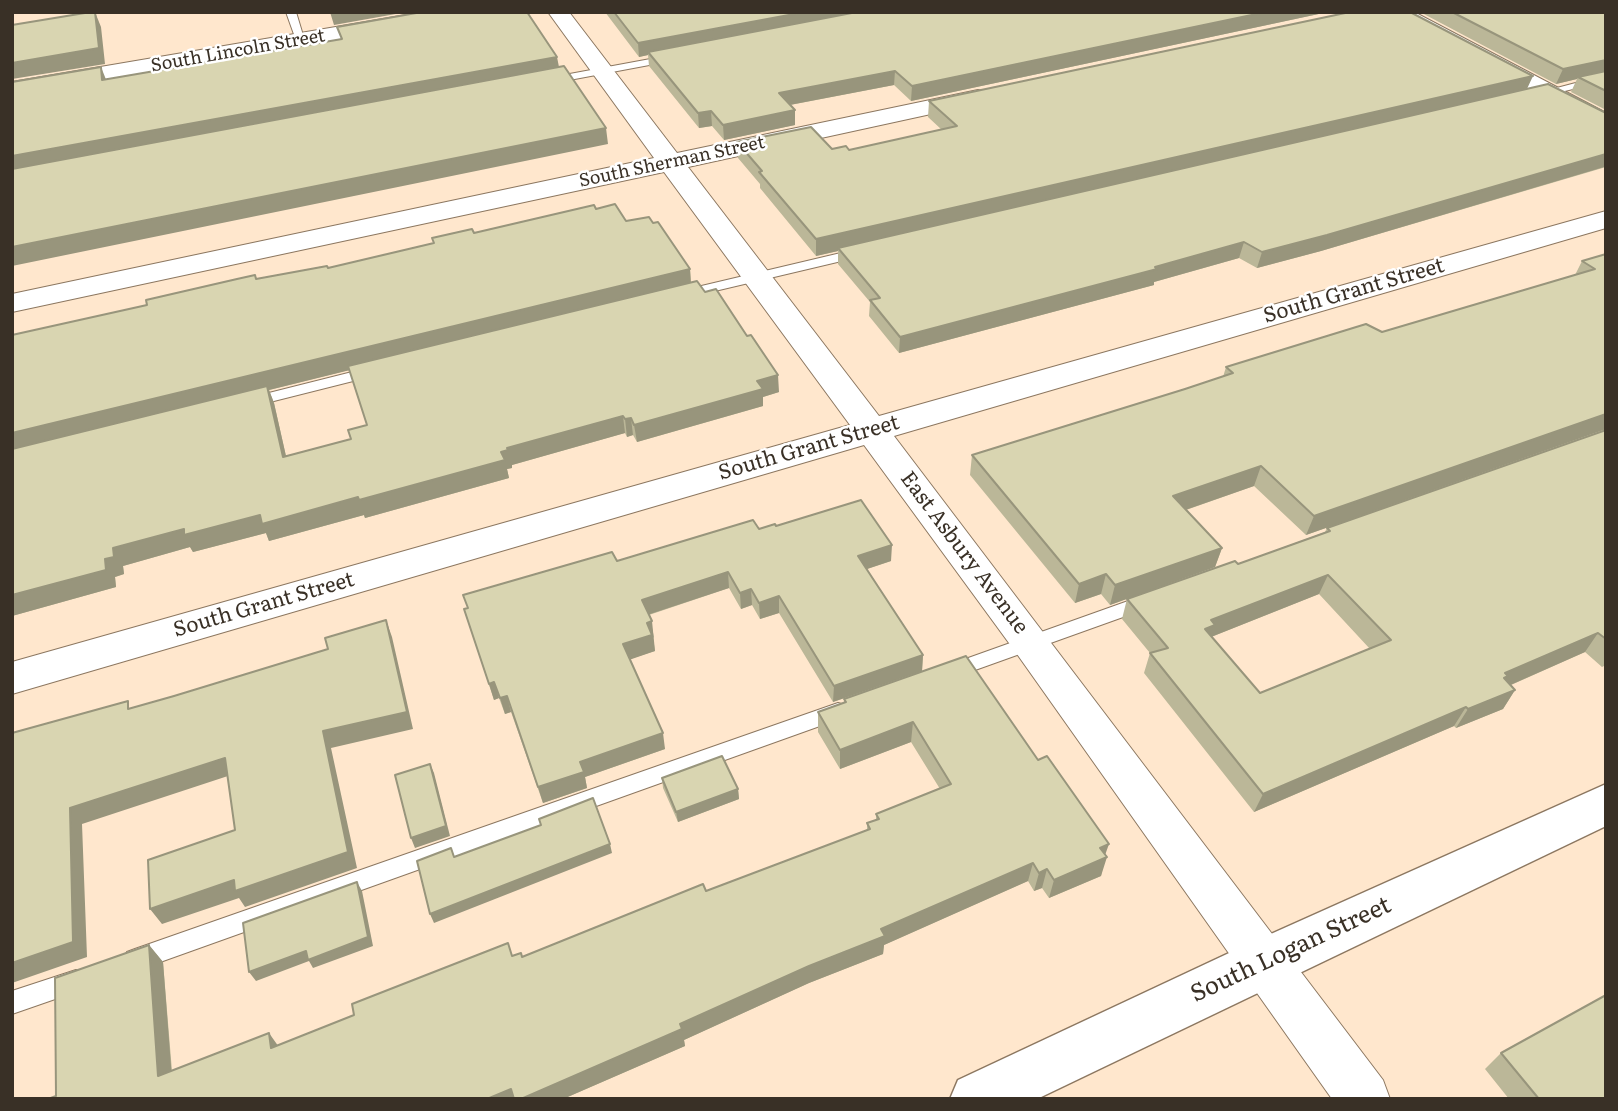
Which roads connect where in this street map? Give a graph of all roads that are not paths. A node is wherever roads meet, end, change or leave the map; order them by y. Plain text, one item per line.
1 (291, 12) edge
2 (463, 12) edge
3 (558, 12) edge
4 (1398, 12) edge
5 (301, 40) junction
6 (687, 55) edge
7 (602, 71) junction
8 (1606, 78) edge
9 (532, 84) edge
10 (12, 89) edge
11 (1003, 91) edge
12 (1548, 92) junction
13 (1523, 98) edge
14 (1606, 123) edge
15 (671, 162) junction
16 (1606, 219) edge
17 (875, 249) edge
18 (758, 276) junction
19 (666, 299) edge
20 (12, 303) edge
21 (386, 368) edge
22 (239, 405) edge
23 (872, 430) junction
24 (1167, 594) edge
25 (1031, 643) junction
26 (12, 678) edge
27 (929, 679) edge
28 (863, 702) edge
29 (1606, 804) edge
30 (1262, 962) junction
31 (117, 966) edge
32 (91, 975) edge
33 (12, 1003) edge
34 (977, 1099) edge
35 (1364, 1099) edge

1 - 5 lane
2 - 5 street, South Lincoln Street
3 - 7 street, East Asbury Avenue
4 - 12 street
5 - 10 street, South Lincoln Street
6 - 7 lane
7 - 9 lane
7 - 15 street, East Asbury Avenue
8 - 12 lane
11 - 15 street, South Sherman Street
12 - 13 lane
12 - 14 street
15 - 18 street, East Asbury Avenue
15 - 20 street, South Sherman Street
16 - 23 street, South Grant Street
17 - 18 lane
18 - 19 lane
18 - 23 street, East Asbury Avenue
21 - 22 lane
23 - 25 street, East Asbury Avenue
23 - 26 street, South Grant Street
24 - 25 lane
25 - 27 lane
25 - 30 street, East Asbury Avenue
28 - 31 lane
29 - 30 main road, South Logan Street
30 - 34 main road, South Logan Street
30 - 35 street, East Asbury Avenue
32 - 33 lane

